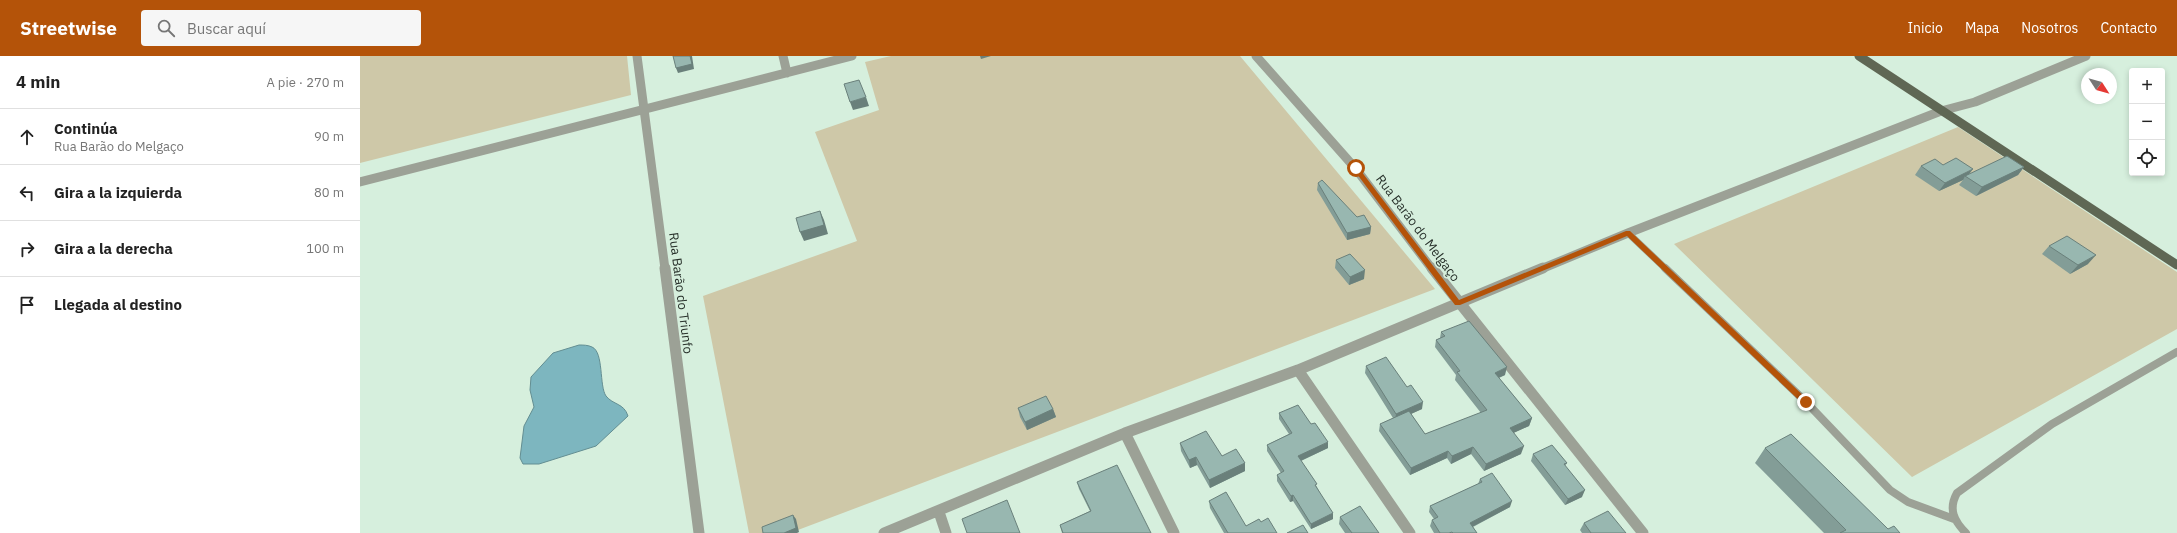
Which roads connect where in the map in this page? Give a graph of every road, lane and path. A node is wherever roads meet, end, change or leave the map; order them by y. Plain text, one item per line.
1 (637, 56) edge
2 (783, 56) edge
3 (852, 56) edge
4 (1256, 56) edge
5 (1859, 56) edge
6 (2086, 56) edge
7 (787, 73) junction
8 (644, 109) junction
9 (1941, 110) junction
10 (360, 182) edge
11 (1628, 233) junction
12 (2177, 265) edge
13 (1458, 303) junction
14 (2177, 352) edge
15 (1298, 370) junction
16 (1125, 434) junction
17 (939, 512) junction
18 (1954, 519) junction
19 (699, 533) edge
20 (884, 533) edge
21 (946, 533) edge
22 (1174, 533) edge
23 (1410, 533) edge
24 (1643, 533) edge
25 (1966, 533) edge

1 - 8 street, Rua Barão do Triunfo
2 - 7 street
3 - 7 street
4 - 13 street, Rua Barão do Melgaço
5 - 9 main road
6 - 9 street
7 - 8 street
8 - 10 street
8 - 19 street, Rua Barão do Triunfo
9 - 11 street
9 - 12 main road
11 - 13 street
11 - 18 lane
13 - 15 street
13 - 24 street, Rua Barão do Melgaço
14 - 18 lane
15 - 16 street
15 - 23 street
16 - 17 street
16 - 22 street
17 - 20 street
17 - 21 street
18 - 25 lane

